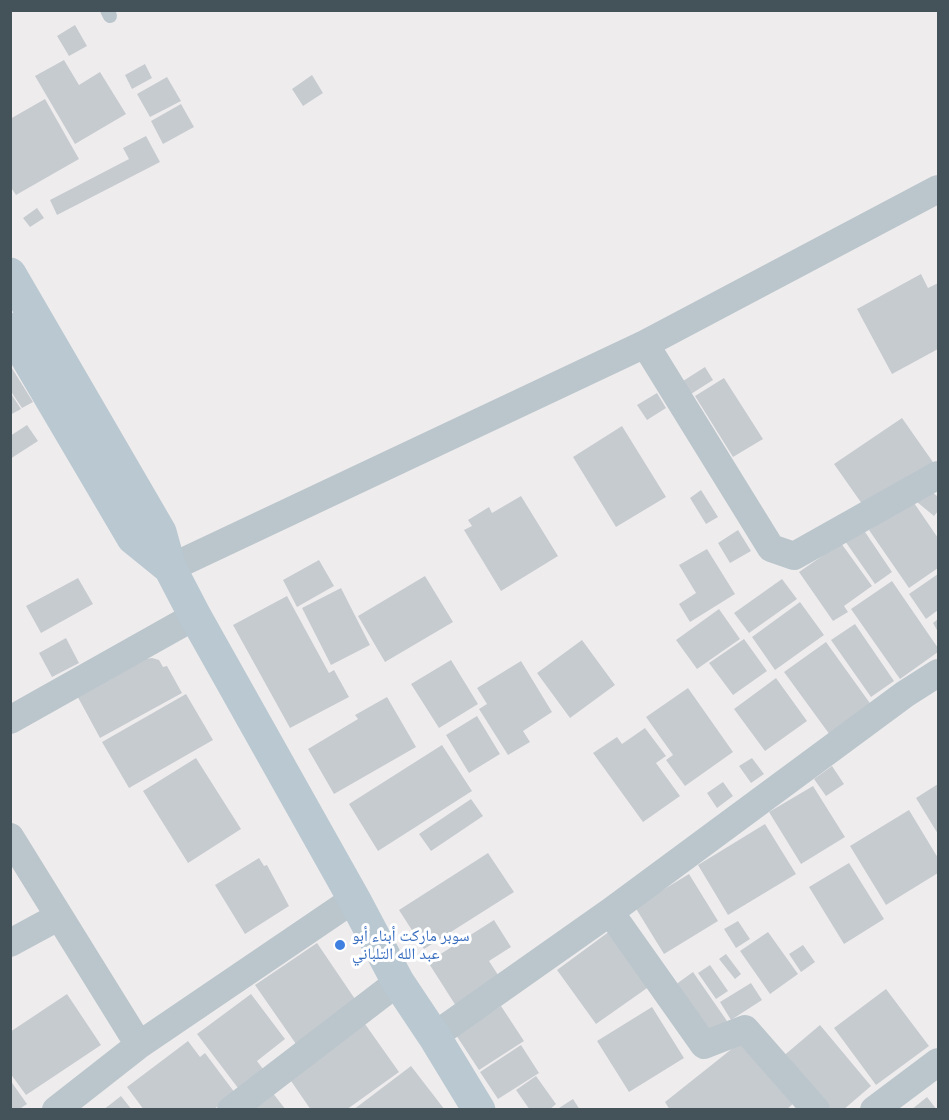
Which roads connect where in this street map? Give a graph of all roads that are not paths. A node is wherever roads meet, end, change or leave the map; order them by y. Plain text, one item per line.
1 (939, 189) edge
2 (10, 274) edge
3 (10, 329) edge
4 (645, 344) junction
5 (939, 475) edge
6 (170, 568) junction
7 (195, 616) junction
8 (939, 673) edge
9 (10, 720) edge
10 (10, 837) edge
11 (354, 898) junction
12 (610, 912) junction
13 (58, 917) junction
14 (10, 942) edge
15 (398, 982) junction
16 (434, 1036) junction
17 (139, 1045) junction
18 (939, 1062) edge
19 (56, 1110) edge
20 (231, 1110) edge
21 (479, 1110) edge
22 (816, 1110) edge
23 (874, 1110) edge

1 - 4 street
2 - 6 street
3 - 6 street
4 - 5 street
4 - 6 street
6 - 7 street
7 - 9 street
7 - 11 street
8 - 12 street
10 - 13 street
11 - 15 street
11 - 17 street
12 - 16 street
12 - 22 street
13 - 14 street
13 - 17 street
15 - 16 street
15 - 20 street
16 - 21 street
17 - 19 street
18 - 23 street

